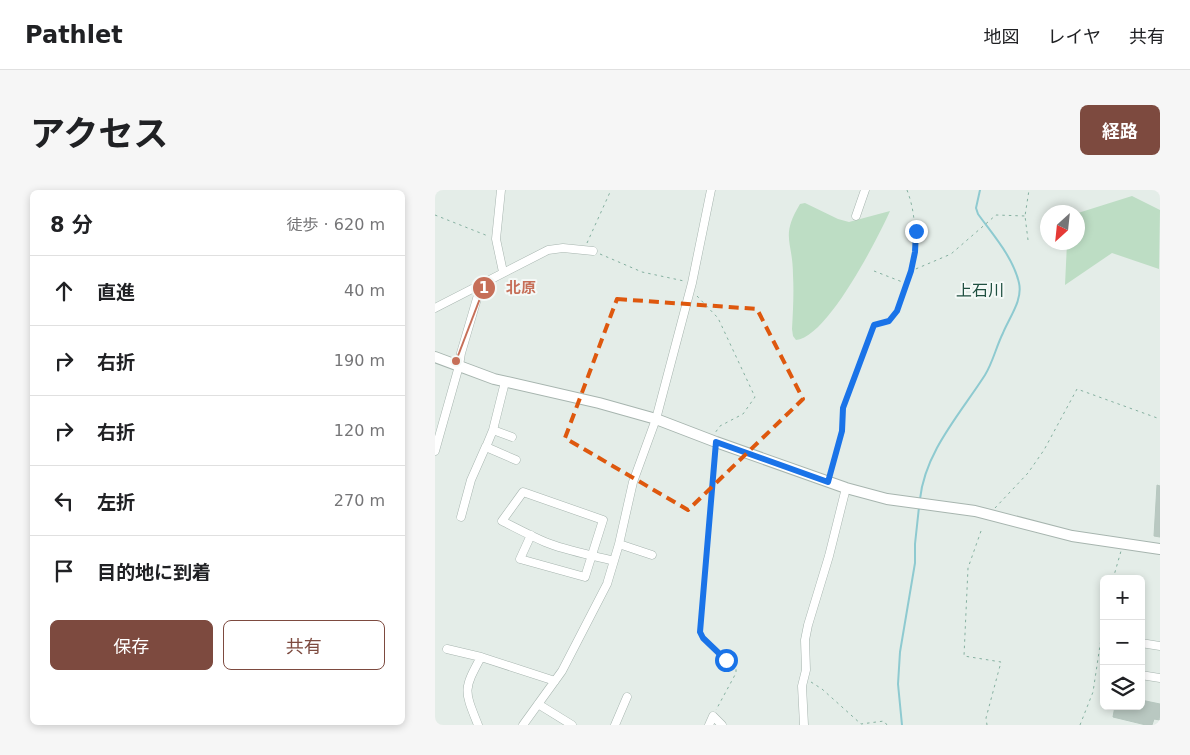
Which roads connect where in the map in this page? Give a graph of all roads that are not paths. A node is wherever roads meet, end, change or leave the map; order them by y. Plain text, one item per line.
1 (501, 190) edge
2 (711, 190) edge
3 (865, 190) edge
4 (856, 216) dead end
5 (593, 251) road end
6 (503, 272) junction
7 (481, 285) junction
8 (435, 308) edge
9 (435, 357) edge
10 (459, 366) junction
11 (505, 382) junction
12 (656, 419) junction
13 (493, 430) junction
14 (512, 437) dead end
15 (486, 446) junction
16 (435, 451) edge
17 (516, 460) dead end
18 (846, 488) junction
19 (461, 517) dead end
20 (531, 536) junction
21 (619, 544) junction
22 (1160, 549) edge
23 (592, 555) junction
24 (652, 555) dead end
25 (614, 561) junction
26 (1145, 644) edge
27 (1160, 646) edge
28 (447, 649) dead end
29 (481, 657) junction
30 (1145, 676) edge
31 (1160, 678) edge
32 (555, 681) junction
33 (627, 697) dead end
34 (538, 704) junction
35 (478, 725) edge
36 (523, 725) edge
37 (572, 725) edge
38 (615, 725) edge
39 (709, 725) edge
40 (722, 725) edge
41 (804, 725) edge

1 - 6 street
2 - 12 street
3 - 4 street
5 - 6 street
6 - 7 street
7 - 8 street
7 - 10 street
9 - 10 street
10 - 11 street
10 - 16 street
11 - 12 street
11 - 13 street
12 - 18 street
12 - 21 street
13 - 14 street
13 - 15 street
15 - 17 street
15 - 19 street
18 - 22 street
18 - 41 street
20 - 23 street
20 - 23 street
20 - 23 street
21 - 24 street
21 - 25 street
23 - 25 street
25 - 32 street
26 - 27 street
28 - 29 street
29 - 32 street
29 - 35 street
30 - 31 street
32 - 34 street
33 - 38 street
34 - 36 street
34 - 37 street
39 - 40 street

